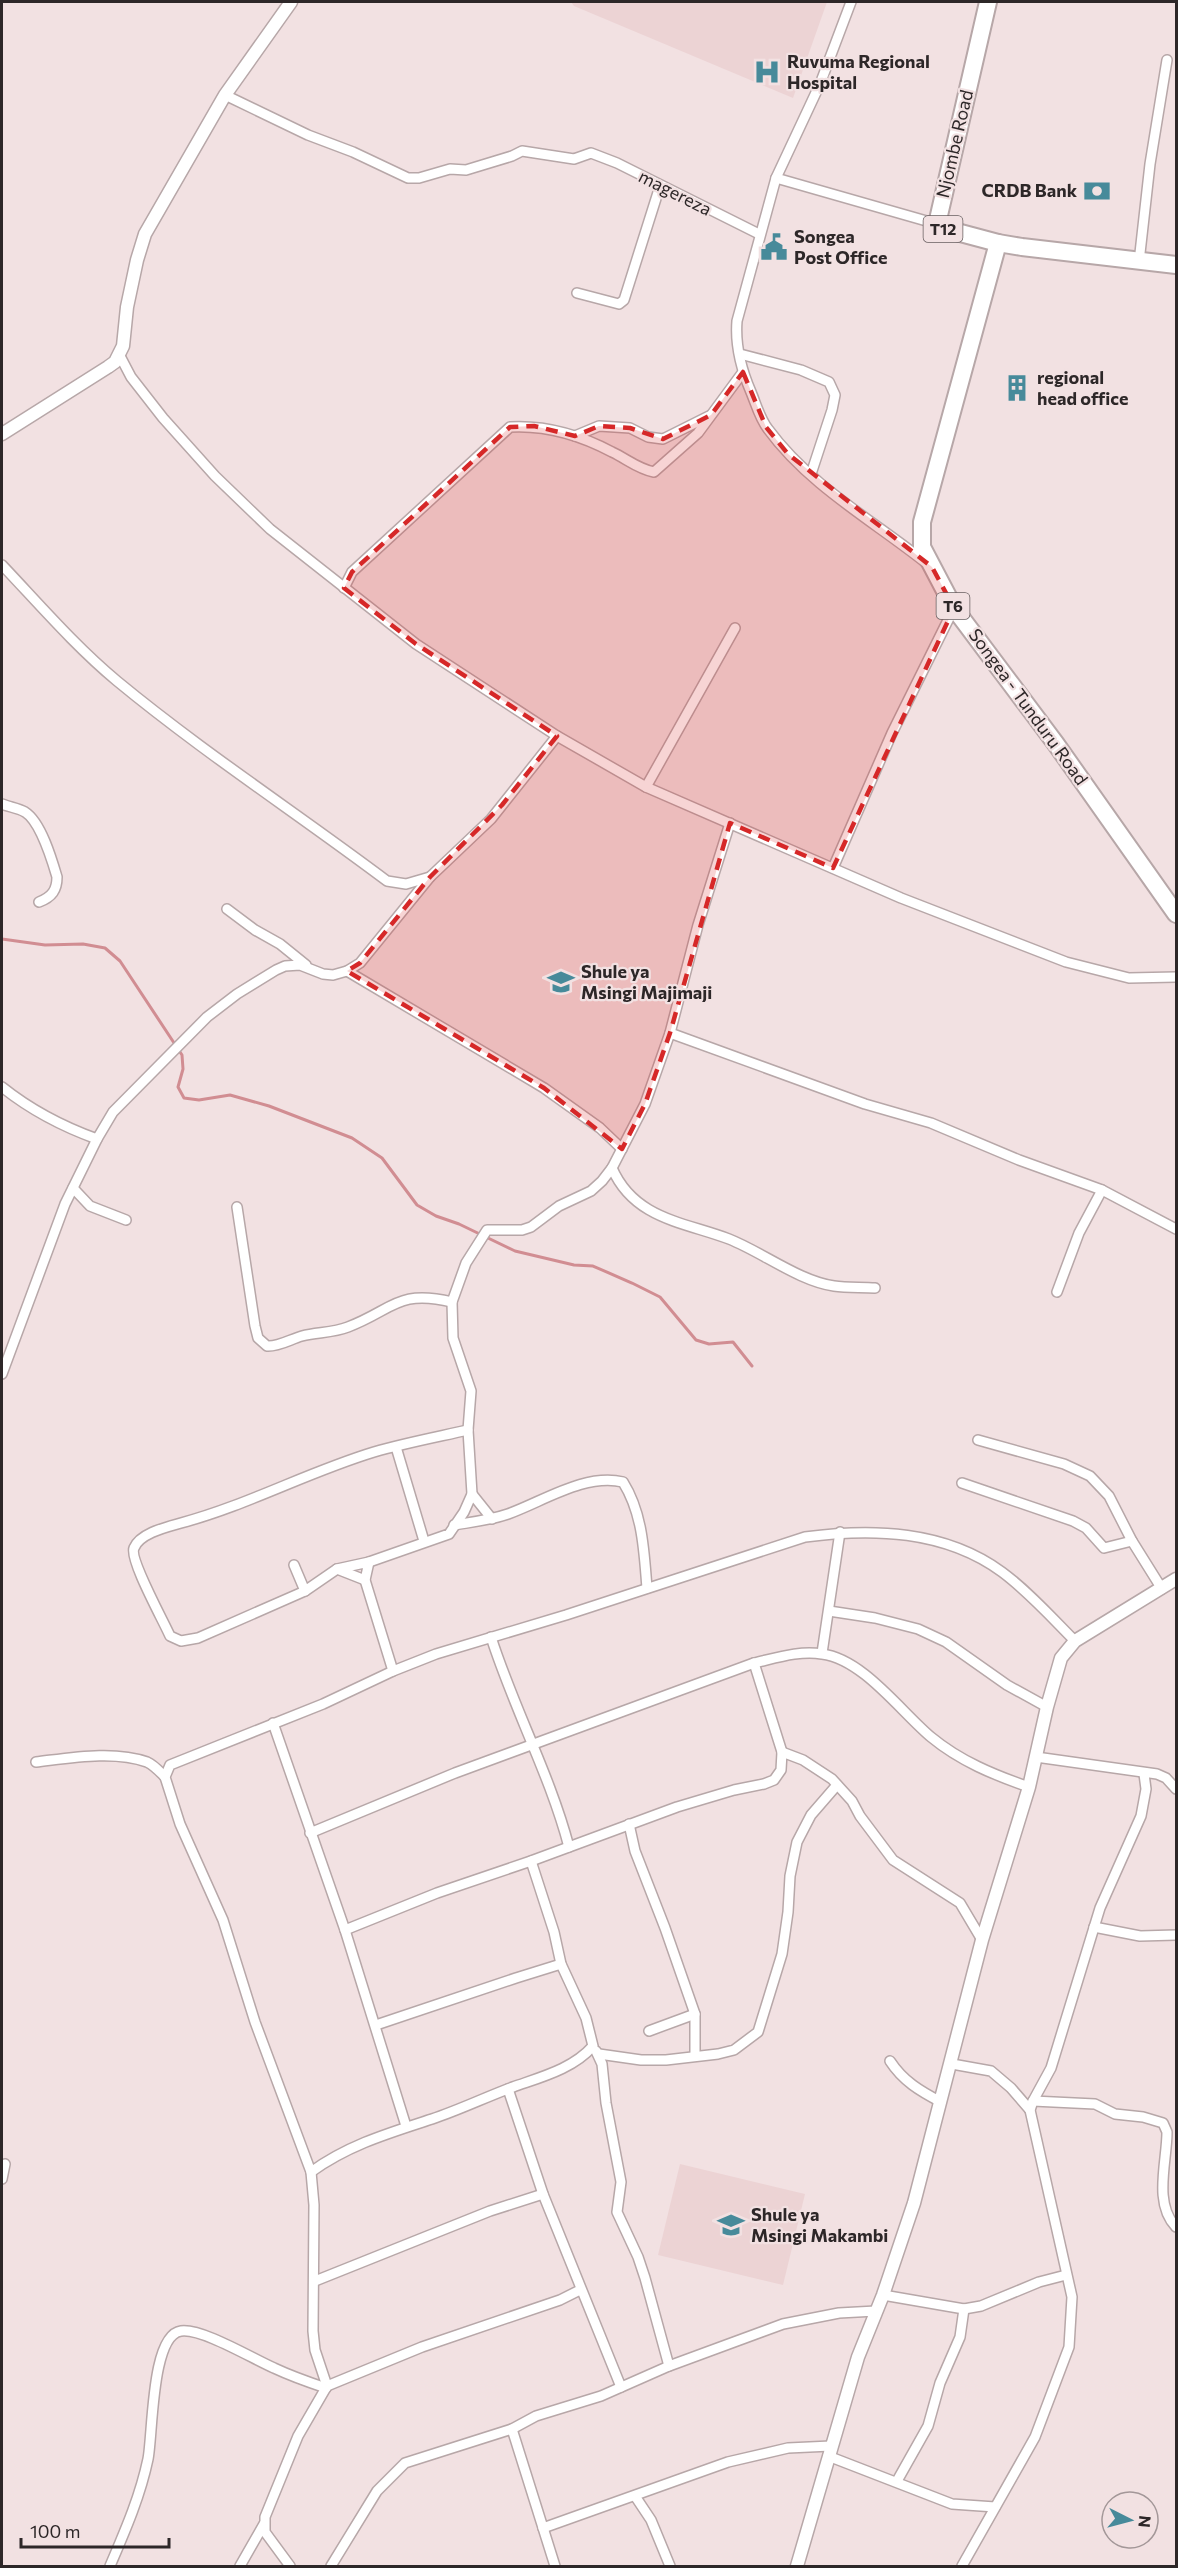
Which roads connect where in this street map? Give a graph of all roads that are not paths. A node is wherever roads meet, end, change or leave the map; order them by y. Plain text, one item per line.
1 (291, 2) edge
2 (851, 2) edge
3 (988, 2) edge
4 (1167, 60) dead end
5 (225, 95) junction
6 (776, 178) junction
7 (660, 186) junction
8 (937, 224) junction
9 (759, 234) junction
10 (998, 243) junction
11 (1139, 262) junction
12 (1176, 266) edge
13 (577, 293) dead end
14 (740, 354) junction
15 (120, 356) junction
16 (743, 372) junction
17 (711, 415) junction
18 (2, 434) edge
19 (575, 436) junction
20 (811, 474) junction
21 (2, 565) edge
22 (932, 567) junction
23 (344, 588) junction
24 (954, 608) junction
25 (735, 628) dead end
26 (557, 736) junction
27 (646, 787) junction
28 (2, 804) edge
29 (730, 823) junction
30 (833, 868) junction
31 (430, 877) junction
32 (39, 902) dead end
33 (227, 909) dead end
34 (1176, 914) edge
35 (308, 967) junction
36 (347, 971) junction
37 (1176, 977) edge
38 (670, 1033) junction
39 (2, 1087) edge
40 (97, 1139) junction
41 (622, 1149) junction
42 (612, 1168) junction
43 (73, 1188) junction
44 (1102, 1190) junction
45 (237, 1207) dead end
46 (126, 1220) dead end
47 (1176, 1229) edge
48 (875, 1288) dead end
49 (1057, 1292) dead end
50 (452, 1302) junction
51 (2, 1344) edge
52 (10, 1350) junction
53 (2, 1374) edge
54 (468, 1430) junction
55 (978, 1440) dead end
56 (396, 1447) junction
57 (962, 1483) dead end
58 (472, 1494) junction
59 (492, 1519) junction
60 (454, 1525) junction
61 (840, 1532) junction
62 (424, 1541) junction
63 (1132, 1541) junction
64 (369, 1562) junction
65 (294, 1565) dead end
66 (337, 1569) junction
67 (1176, 1579) edge
68 (365, 1580) junction
69 (647, 1588) junction
70 (1162, 1588) junction
71 (305, 1591) junction
72 (829, 1611) junction
73 (491, 1637) junction
74 (1075, 1641) junction
75 (822, 1653) junction
76 (754, 1663) junction
77 (393, 1671) junction
78 (1047, 1707) junction
79 (273, 1724) junction
80 (531, 1747) junction
81 (782, 1752) junction
82 (1036, 1757) junction
83 (36, 1762) dead end
84 (1144, 1774) junction
85 (165, 1777) junction
86 (837, 1785) junction
87 (1029, 1787) junction
88 (1176, 1789) edge
89 (629, 1824) junction
90 (310, 1833) junction
91 (569, 1847) junction
92 (531, 1861) junction
93 (1094, 1927) junction
94 (345, 1930) junction
95 (1176, 1935) edge
96 (982, 1940) junction
97 (561, 1964) junction
98 (695, 2014) junction
99 (376, 2025) junction
100 (650, 2031) dead end
101 (596, 2050) junction
102 (695, 2056) junction
103 (890, 2061) dead end
104 (952, 2064) junction
105 (508, 2089) junction
106 (941, 2102) junction
107 (1032, 2106) junction
108 (406, 2126) junction
109 (5, 2164) dead end
110 (312, 2172) junction
111 (2, 2180) edge
112 (543, 2194) junction
113 (1176, 2227) edge
114 (1066, 2275) junction
115 (315, 2282) junction
116 (580, 2290) junction
117 (883, 2295) junction
118 (964, 2309) junction
119 (876, 2312) junction
120 (669, 2366) junction
121 (326, 2387) junction
122 (621, 2387) junction
123 (512, 2429) junction
124 (829, 2451) junction
125 (897, 2481) junction
126 (635, 2496) junction
127 (995, 2507) junction
128 (264, 2524) junction
129 (543, 2528) junction
130 (110, 2566) edge
131 (240, 2566) edge
132 (290, 2566) edge
133 (331, 2566) edge
134 (555, 2566) edge
135 (670, 2566) edge
136 (797, 2566) edge
137 (962, 2566) edge

1 - 5 street
2 - 6 street
3 - 8 highway, Njombe Road / T12
4 - 11 street
5 - 7 street, magereza
5 - 15 street
6 - 8 street
6 - 9 street
7 - 9 street, magereza
7 - 13 street
8 - 10 highway, Njombe Road / T12
9 - 14 street
10 - 11 highway, Njombe Road / T12
10 - 22 highway, Songea - Tunduru Road / T6
11 - 12 highway, Njombe Road / T12
14 - 16 street
14 - 20 street
15 - 18 street
15 - 23 street
16 - 17 street
16 - 20 street
17 - 19 street
17 - 19 street
19 - 23 street
20 - 22 street
21 - 31 street
22 - 24 highway, Songea - Tunduru Road / T6
23 - 26 street
24 - 30 street
24 - 34 highway, Songea - Tunduru Road / T6
25 - 27 street
26 - 27 street
26 - 31 street
27 - 29 street
28 - 32 street
29 - 30 street
29 - 38 street
30 - 37 street
31 - 36 street
33 - 35 street
35 - 36 street
35 - 40 street
36 - 41 street
38 - 41 street
38 - 44 street
39 - 40 street
40 - 43 street
41 - 42 street
42 - 48 street
42 - 50 street
43 - 46 street
43 - 52 street
44 - 47 street
44 - 49 street
45 - 50 street
50 - 54 street
51 - 52 street
52 - 53 street
54 - 56 street
54 - 58 street
55 - 63 street
56 - 62 street
56 - 71 street
57 - 63 street
58 - 59 street
58 - 60 street
59 - 60 street
59 - 69 street
60 - 62 street
61 - 69 street
61 - 72 street
61 - 74 street
62 - 64 street
63 - 70 street
64 - 66 street
64 - 68 street
65 - 71 street
66 - 68 street
66 - 71 street
67 - 70 street
68 - 77 street
69 - 73 street
70 - 74 street
72 - 75 street
72 - 78 street
73 - 77 street
73 - 80 street
74 - 78 street
75 - 76 street
75 - 87 street
76 - 80 street
76 - 81 street
77 - 79 street
78 - 82 street
79 - 85 street
79 - 90 street
80 - 90 street
80 - 91 street
81 - 86 street
81 - 89 street
82 - 84 street
82 - 87 street
83 - 85 street
84 - 88 street
84 - 93 street
85 - 110 street
86 - 96 street
86 - 102 street
87 - 96 street
89 - 91 street
89 - 98 street
90 - 94 street
91 - 92 street
92 - 94 street
92 - 97 street
93 - 95 street
93 - 107 street
94 - 99 street
96 - 104 street
97 - 99 street
97 - 101 street
98 - 100 street
98 - 102 street
99 - 108 street
101 - 102 street
101 - 105 street
101 - 120 street
103 - 106 street
104 - 106 street
104 - 107 street
105 - 108 street
105 - 112 street
106 - 117 street
107 - 113 street
107 - 114 street
108 - 110 street
109 - 111 street
110 - 115 street
112 - 115 street
112 - 116 street
114 - 118 street
114 - 127 street
115 - 121 street
116 - 121 street
116 - 122 street
117 - 118 street
117 - 119 street
118 - 125 street
119 - 120 street
119 - 124 street
120 - 122 street
121 - 128 street
121 - 130 street
122 - 123 street
123 - 129 street
123 - 133 street
124 - 125 street
124 - 126 street
124 - 136 street
125 - 127 street
126 - 129 street
126 - 135 street
127 - 137 street
128 - 131 street
128 - 132 street
129 - 134 street

